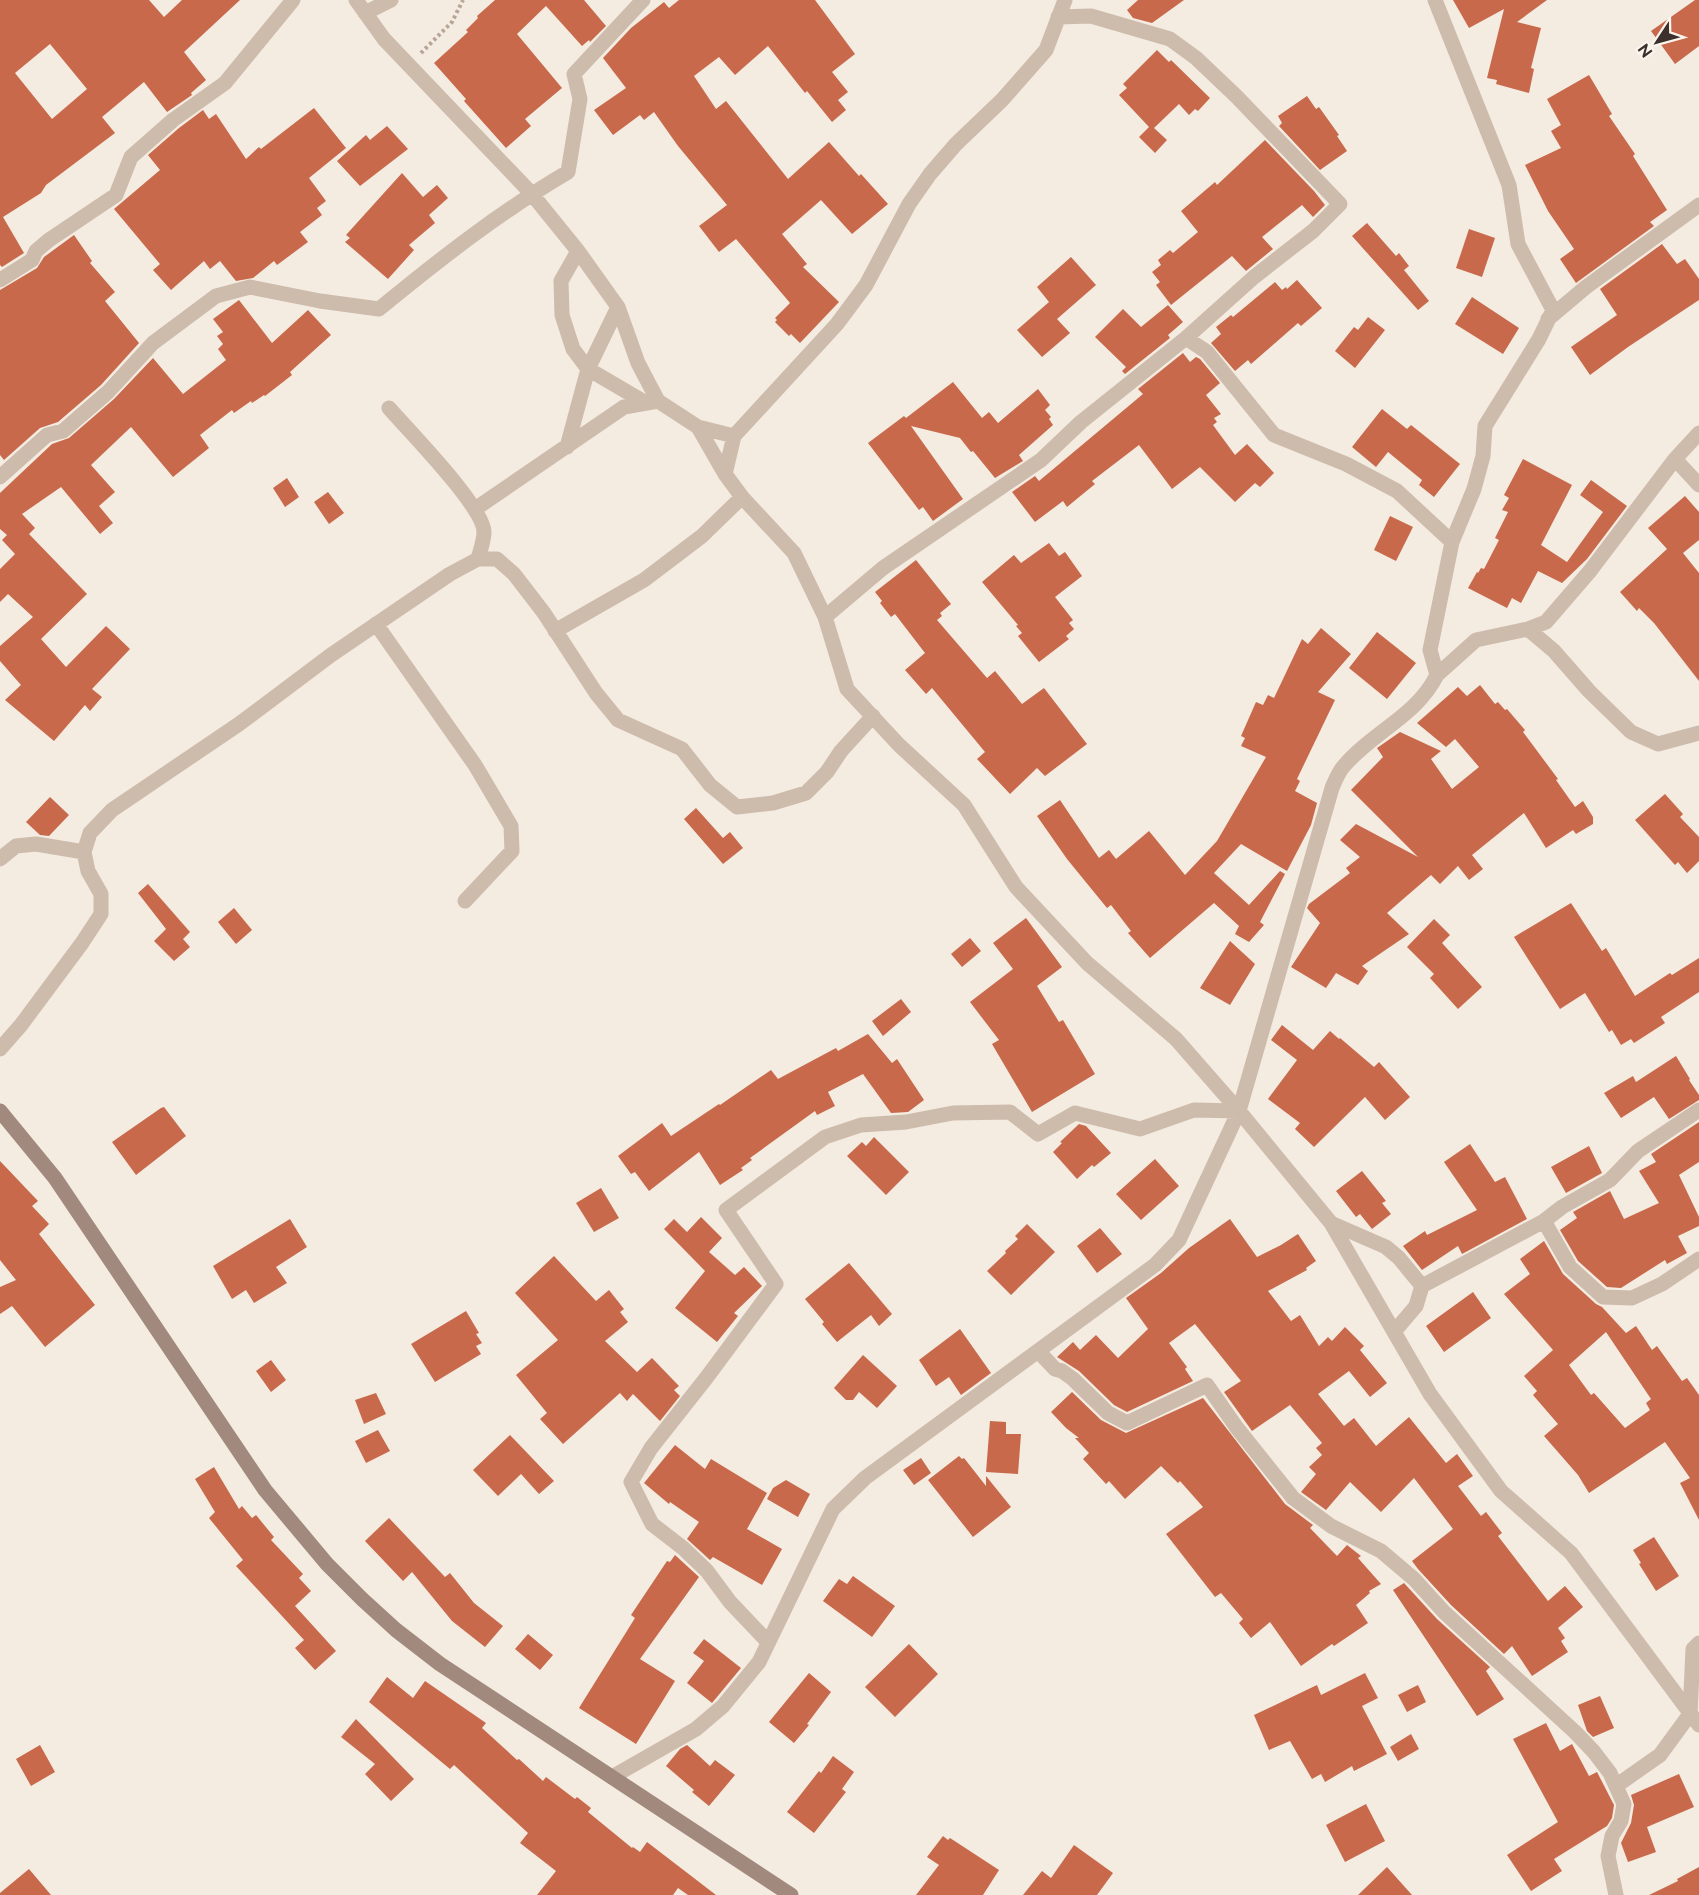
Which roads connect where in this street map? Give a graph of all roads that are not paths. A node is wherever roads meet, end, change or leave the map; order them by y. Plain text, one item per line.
1 (294, 0) edge
2 (356, 0) edge
3 (391, 0) edge
4 (644, 0) edge
5 (1065, 0) edge
6 (1435, 0) edge
7 (364, 14) junction
8 (1058, 17) junction
9 (531, 194) junction
10 (1699, 205) edge
11 (578, 251) junction
12 (0, 280) edge
13 (618, 307) junction
14 (1548, 318) junction
15 (1186, 338) junction
16 (588, 369) junction
17 (652, 402) junction
18 (389, 408) dead end
19 (698, 427) junction
20 (1699, 433) edge
21 (734, 436) junction
22 (567, 447) junction
23 (1675, 459) junction
24 (725, 474) junction
25 (0, 477) edge
26 (1699, 485) edge
27 (742, 498) junction
28 (475, 509) junction
29 (1452, 542) junction
30 (478, 559) junction
31 (825, 617) junction
32 (376, 624) junction
33 (1528, 629) junction
34 (555, 631) junction
35 (1437, 675) junction
36 (873, 716) junction
37 (1699, 733) edge
38 (84, 852) junction
39 (0, 859) edge
40 (465, 901) dead end
41 (0, 1049) edge
42 (1699, 1110) edge
43 (0, 1111) edge
44 (1239, 1111) junction
45 (1544, 1221) junction
46 (1330, 1223) junction
47 (1699, 1258) edge
48 (1422, 1286) junction
49 (1394, 1332) junction
50 (1038, 1351) junction
51 (768, 1642) junction
52 (1699, 1643) edge
53 (1695, 1720) edge
54 (612, 1777) junction
55 (1616, 1786) junction
56 (782, 1893) edge
57 (1616, 1895) edge

1 - 12 street
2 - 7 street
3 - 7 street
4 - 9 street
5 - 8 street
6 - 14 street
7 - 9 street
8 - 15 street
8 - 21 street
9 - 11 street
9 - 25 street
10 - 14 street
11 - 13 street
11 - 16 street
13 - 16 street
13 - 17 street
14 - 29 street
15 - 29 street
15 - 31 street
16 - 17 street
16 - 22 street
17 - 19 street
17 - 22 street
18 - 28 street
19 - 21 street
19 - 24 street
20 - 23 street
21 - 24 street
22 - 28 street
23 - 26 street
23 - 33 street
24 - 27 street
27 - 31 street
27 - 34 street
28 - 30 street
29 - 35 street
30 - 32 street
30 - 34 street
31 - 36 street
32 - 38 street
32 - 40 street
33 - 35 street
33 - 37 street
34 - 36 street
35 - 44 street
36 - 44 street
38 - 39 street
38 - 41 street
42 - 45 street
43 - 54 main road
44 - 46 street
44 - 50 street
44 - 51 street
45 - 47 street
45 - 48 street
46 - 48 street
46 - 49 street
48 - 49 street
49 - 53 street
50 - 51 street
50 - 55 street
51 - 54 street
52 - 53 street
53 - 55 street
54 - 56 main road
55 - 57 street

